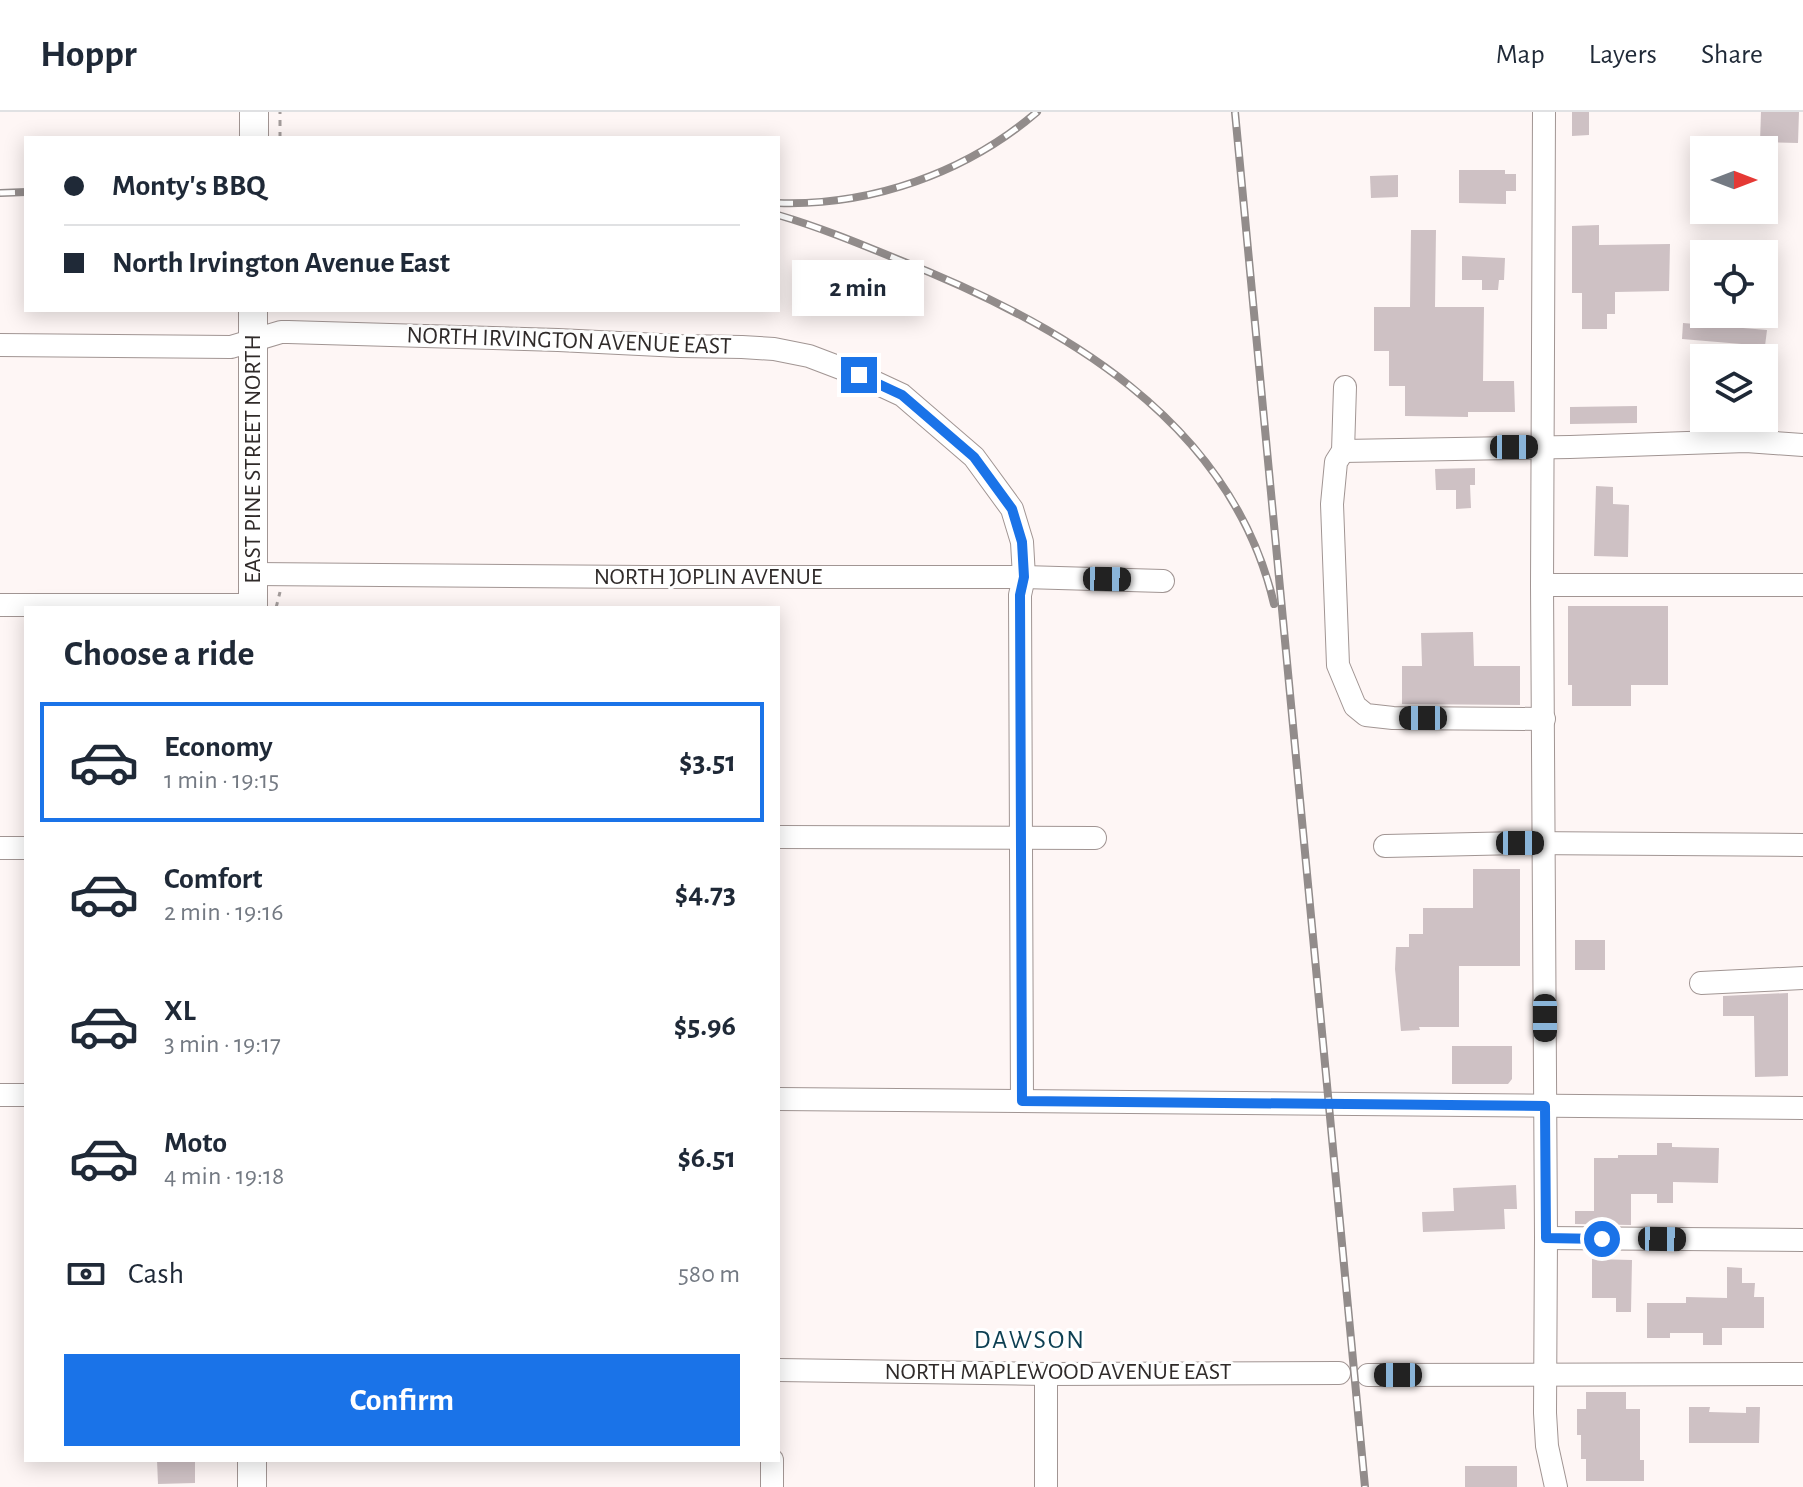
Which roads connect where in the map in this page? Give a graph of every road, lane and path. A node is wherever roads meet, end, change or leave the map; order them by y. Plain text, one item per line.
1 (254, 112) edge
2 (280, 112) edge
3 (1544, 112) edge
4 (254, 136) edge
5 (280, 136) edge
6 (253, 312) edge
7 (253, 341) junction
8 (0, 345) edge
9 (1345, 387) dead end
10 (1803, 445) edge
11 (1543, 447) junction
12 (1343, 451) junction
13 (253, 574) junction
14 (1024, 577) junction
15 (1163, 581) dead end
16 (1542, 585) junction
17 (1803, 585) edge
18 (280, 593) dead end
19 (0, 605) edge
20 (130, 606) edge
21 (261, 606) edge
22 (262, 606) edge
23 (1544, 719) junction
24 (780, 837) edge
25 (1095, 838) dead end
26 (1021, 839) junction
27 (1545, 843) junction
28 (1803, 845) edge
29 (1385, 846) dead end
30 (0, 848) edge
31 (24, 848) edge
32 (1803, 978) edge
33 (1701, 983) dead end
34 (0, 1095) edge
35 (24, 1095) edge
36 (780, 1099) edge
37 (1022, 1101) junction
38 (1545, 1106) junction
39 (1803, 1108) edge
40 (1546, 1238) junction
41 (1803, 1240) edge
42 (780, 1370) edge
43 (1339, 1373) dead end
44 (1046, 1374) junction
45 (1803, 1374) edge
46 (1368, 1375) dead end
47 (1545, 1375) junction
48 (252, 1462) edge
49 (772, 1462) edge
50 (252, 1487) edge
51 (772, 1487) edge
52 (1046, 1487) edge
53 (1556, 1487) edge

1 - 4 main road
2 - 5 path
3 - 11 street
6 - 7 main road, EAST PINE STREET NORTH
7 - 8 street, NORTH IRVINGTON AVENUE EAST
7 - 13 main road, EAST PINE STREET NORTH
7 - 14 street, NORTH IRVINGTON AVENUE EAST
9 - 12 street
10 - 11 street
11 - 12 street
11 - 16 street
12 - 23 street
13 - 14 street, NORTH JOPLIN AVENUE
13 - 21 main road, EAST PINE STREET NORTH
14 - 15 street, NORTH JOPLIN AVENUE
14 - 26 street, NORTH IRVINGTON AVENUE EAST
16 - 17 street
16 - 23 street
18 - 22 path, EAST PINE STREET NORTH
19 - 20 street
23 - 27 street
24 - 26 street
25 - 26 street
26 - 37 street, NORTH IRVINGTON AVENUE EAST
27 - 28 street
27 - 29 street
27 - 38 street
30 - 31 street
32 - 33 street
34 - 35 street
36 - 37 street
37 - 38 street
38 - 39 street
38 - 40 street
40 - 41 street
40 - 47 street
42 - 44 street, NORTH MAPLEWOOD AVENUE EAST
43 - 44 street, NORTH MAPLEWOOD AVENUE EAST
44 - 52 street
45 - 47 street
46 - 47 street
47 - 53 street
48 - 50 main road
49 - 51 street

